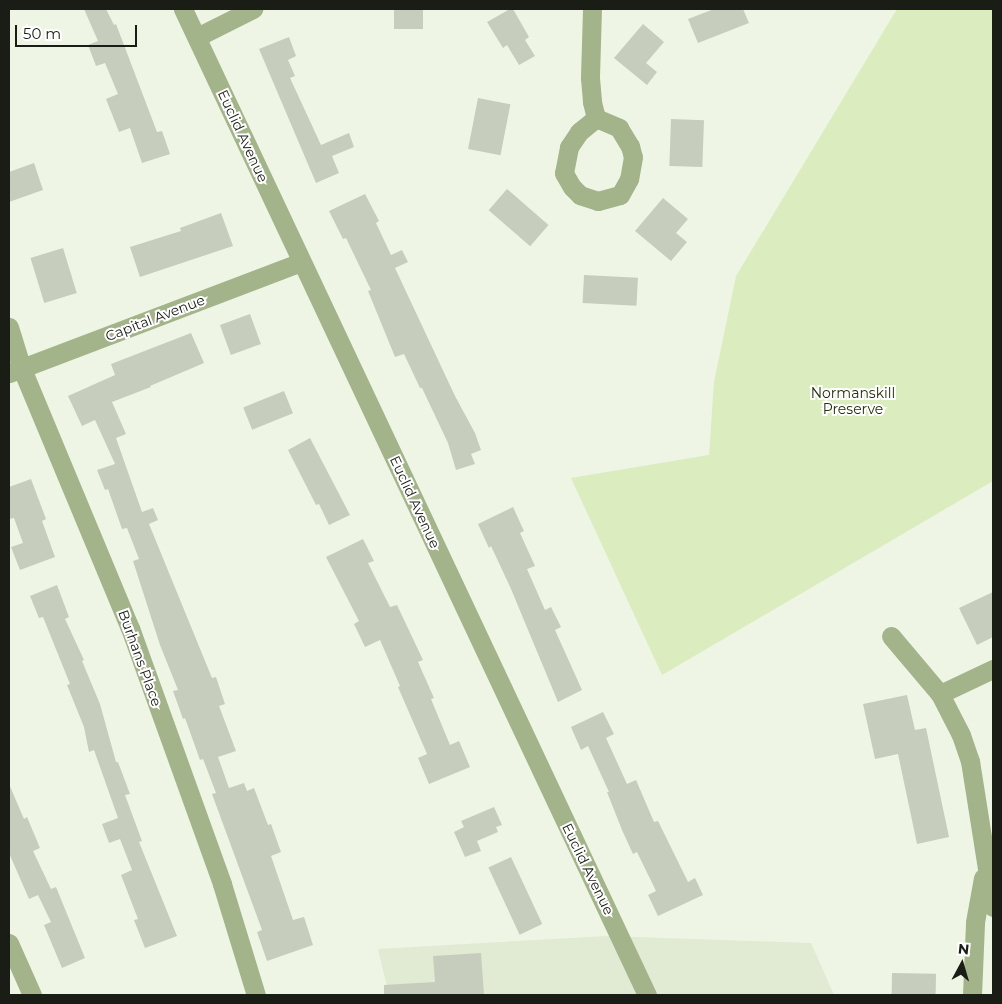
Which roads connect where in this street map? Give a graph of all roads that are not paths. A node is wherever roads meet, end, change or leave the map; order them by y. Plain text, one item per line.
1 (184, 9) edge
2 (253, 9) edge
3 (592, 9) edge
4 (197, 37) junction
5 (596, 118) dead end
6 (301, 262) junction
7 (9, 327) edge
8 (15, 371) edge
9 (891, 636) dead end
10 (993, 669) edge
11 (940, 694) junction
12 (986, 867) junction
13 (993, 907) edge
14 (9, 943) edge
15 (32, 995) edge
16 (256, 995) edge
17 (647, 995) edge
18 (972, 995) edge

1 - 4 street, Euclid Avenue
2 - 4 street
3 - 5 street
4 - 6 street, Euclid Avenue
6 - 8 street, Capital Avenue
6 - 17 street, Euclid Avenue
7 - 8 street, Burhans Place
8 - 16 street, Burhans Place
9 - 11 street
10 - 11 street
11 - 12 street
12 - 13 street
12 - 18 street
14 - 15 street

